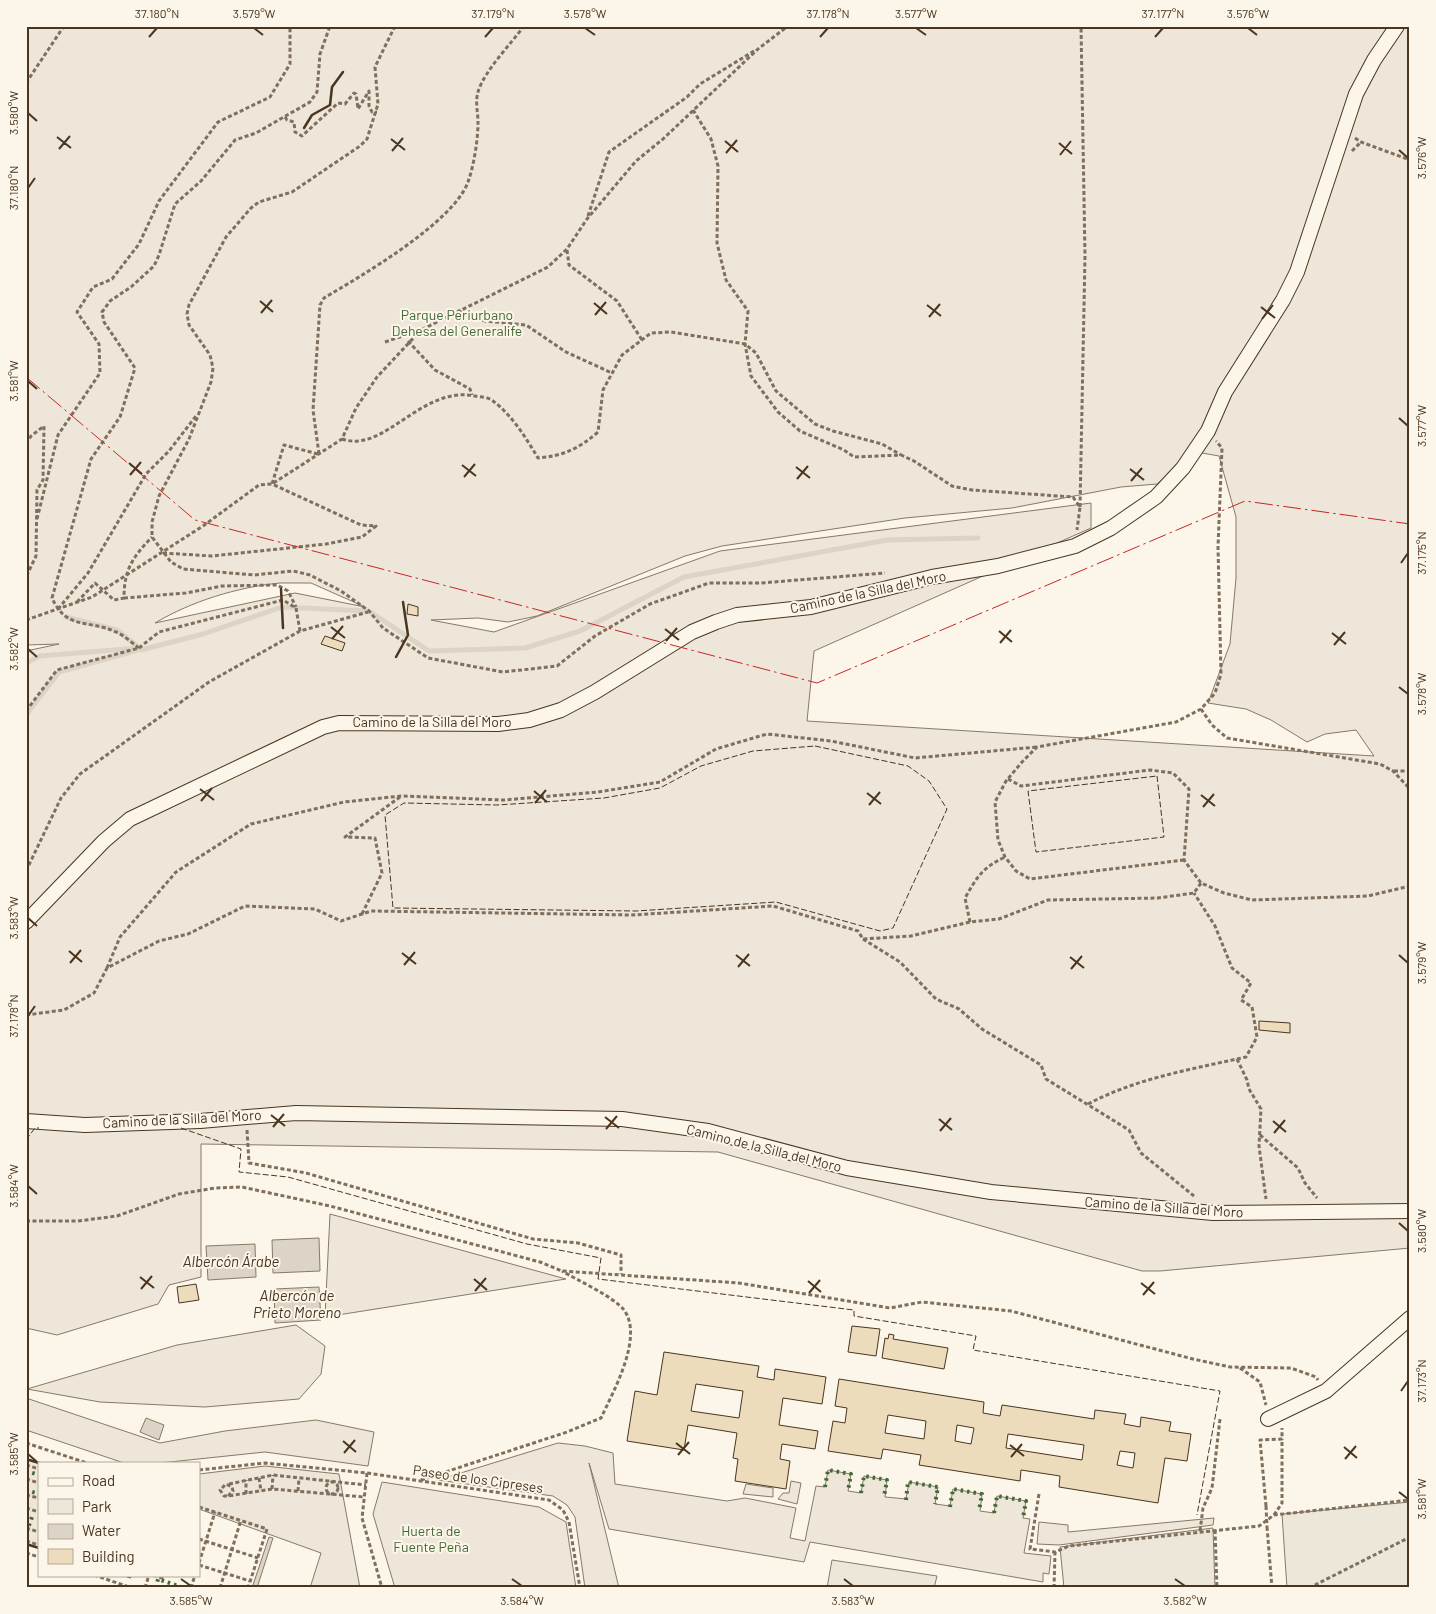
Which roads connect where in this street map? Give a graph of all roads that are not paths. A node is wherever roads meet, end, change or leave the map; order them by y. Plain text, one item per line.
1 (1397, 26) edge
2 (26, 922) edge
3 (26, 1121) edge
4 (1410, 1211) edge
5 (1410, 1318) edge
6 (1270, 1418) road end

1 - 2 street, Camino de la Silla del Moro
3 - 4 street, Camino de la Silla del Moro
5 - 6 street

